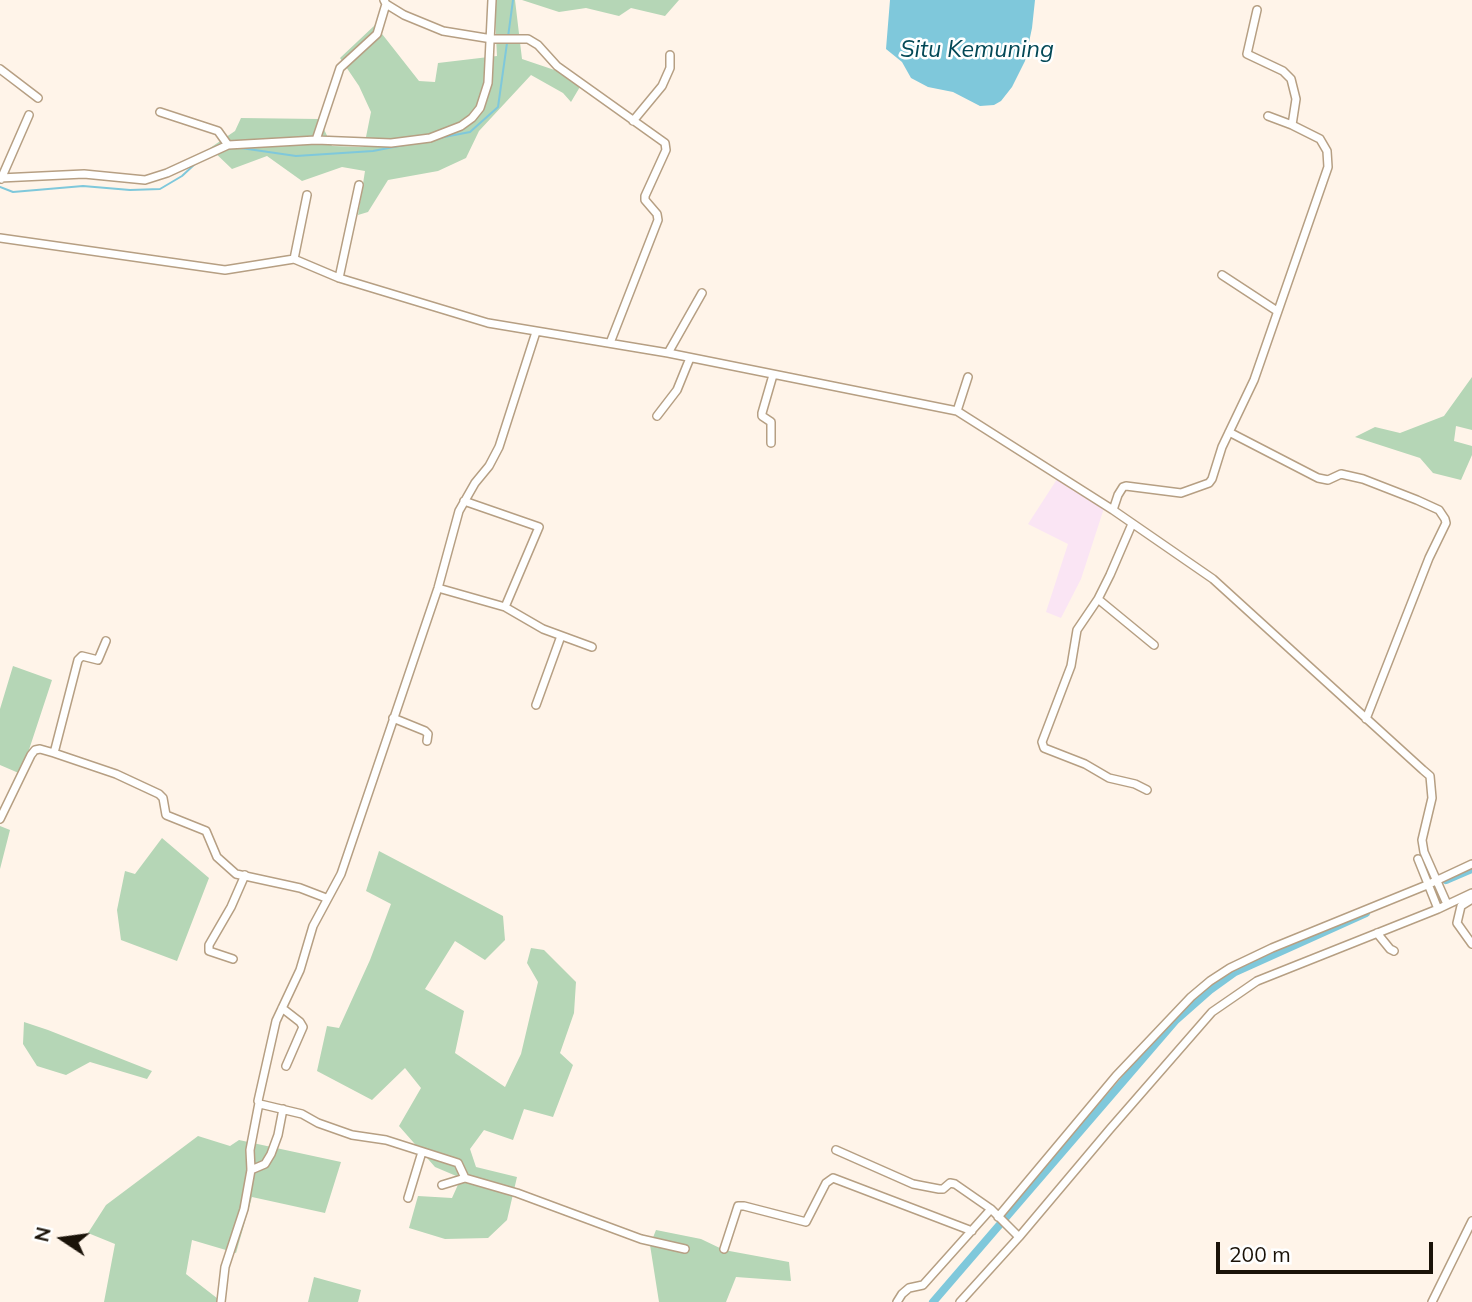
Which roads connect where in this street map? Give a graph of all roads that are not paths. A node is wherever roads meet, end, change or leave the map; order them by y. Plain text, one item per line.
1 (492, 0) edge
2 (385, 2) edge
3 (1257, 10) dead end
4 (490, 38) junction
5 (670, 55) dead end
6 (0, 69) edge
7 (38, 99) dead end
8 (160, 112) dead end
9 (29, 115) dead end
10 (1268, 116) dead end
11 (633, 121) junction
12 (1292, 125) junction
13 (316, 140) junction
14 (228, 145) junction
15 (0, 179) edge
16 (359, 185) dead end
17 (307, 195) dead end
18 (0, 238) edge
19 (294, 259) junction
20 (1222, 275) dead end
21 (339, 278) junction
22 (702, 293) dead end
23 (1277, 311) junction
24 (536, 332) junction
25 (610, 343) junction
26 (668, 353) junction
27 (690, 358) junction
28 (773, 375) junction
29 (968, 377) dead end
30 (957, 411) junction
31 (657, 416) dead end
32 (1229, 432) junction
33 (771, 443) dead end
34 (464, 501) junction
35 (1114, 510) junction
36 (1132, 524) junction
37 (438, 588) junction
38 (1098, 599) junction
39 (505, 607) junction
40 (561, 636) junction
41 (106, 640) dead end
42 (1154, 645) dead end
43 (592, 647) dead end
44 (537, 705) dead end
45 (393, 718) junction
46 (1366, 719) junction
47 (427, 741) dead end
48 (54, 754) junction
49 (1147, 790) dead end
50 (0, 819) edge
51 (1418, 859) dead end
52 (1472, 864) edge
53 (245, 875) junction
54 (1436, 881) junction
55 (1427, 886) junction
56 (1472, 893) edge
57 (326, 898) junction
58 (1472, 899) edge
59 (1446, 900) junction
60 (1436, 906) junction
61 (1377, 933) junction
62 (1472, 944) edge
63 (1394, 951) dead end
64 (233, 959) dead end
65 (282, 1008) junction
66 (286, 1066) dead end
67 (259, 1103) junction
68 (283, 1109) junction
69 (836, 1150) dead end
70 (422, 1152) junction
71 (251, 1170) junction
72 (465, 1178) junction
73 (442, 1185) dead end
74 (408, 1198) dead end
75 (991, 1209) junction
76 (1000, 1218) junction
77 (1472, 1221) edge
78 (971, 1231) junction
79 (1016, 1235) junction
80 (685, 1249) dead end
81 (724, 1249) dead end
82 (221, 1302) edge
83 (897, 1302) edge
84 (960, 1302) edge
85 (1432, 1302) edge

1 - 4 street
2 - 4 street
2 - 13 street
3 - 12 street
4 - 11 street
4 - 13 street
5 - 11 street
6 - 7 street
8 - 14 street
9 - 15 street
10 - 12 street
11 - 25 street
12 - 23 street
13 - 14 street
14 - 15 street
16 - 21 street
17 - 19 street
18 - 19 street
19 - 21 street
20 - 23 street
21 - 24 street
22 - 26 street
23 - 32 street
24 - 25 street
24 - 34 street
25 - 26 street
26 - 27 street
27 - 28 street
27 - 31 street
28 - 30 street
28 - 33 street
29 - 30 street
30 - 35 street
32 - 35 street
32 - 46 street
34 - 37 street
34 - 39 street
35 - 36 street
36 - 38 street
36 - 46 street
37 - 39 street
37 - 45 street
38 - 42 street
38 - 49 street
39 - 40 street
40 - 43 street
40 - 44 street
41 - 48 street
45 - 47 street
45 - 57 street
46 - 54 street
48 - 50 street
48 - 53 street
51 - 55 street
52 - 54 street
53 - 57 street
53 - 64 street
54 - 55 street
54 - 59 street
55 - 60 street
55 - 76 street
56 - 59 street
57 - 65 street
58 - 62 street
59 - 60 street
60 - 61 street
61 - 63 street
61 - 79 street
65 - 66 street
65 - 67 street
67 - 68 street
67 - 71 street
68 - 70 street
68 - 71 street
69 - 75 street
70 - 72 street
70 - 74 street
71 - 82 street
72 - 73 street
72 - 80 street
75 - 76 street
75 - 78 street
76 - 79 street
77 - 85 street
78 - 81 street
78 - 83 street
79 - 84 street

